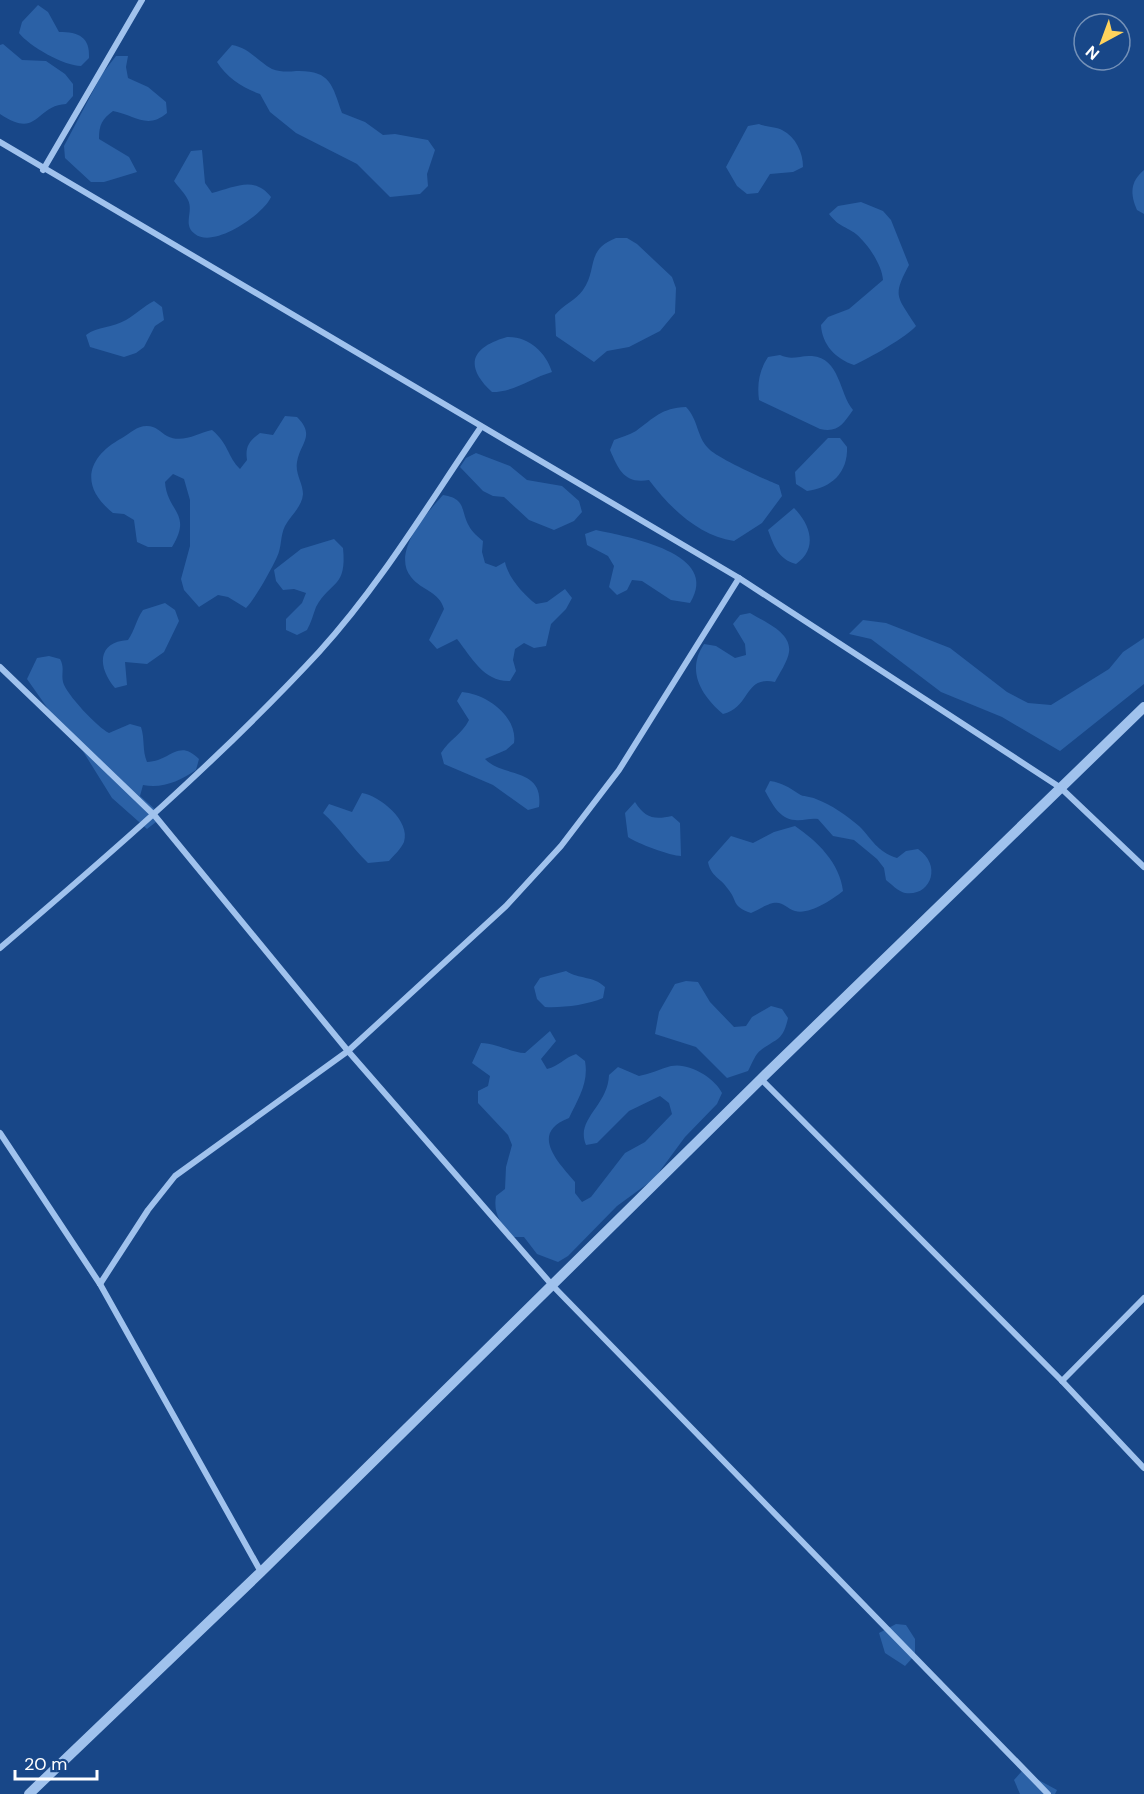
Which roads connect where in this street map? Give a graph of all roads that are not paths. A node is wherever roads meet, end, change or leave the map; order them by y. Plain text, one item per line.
1 (142, 0) edge
2 (0, 142) edge
3 (43, 170) junction
4 (481, 427) junction
5 (740, 578) junction
6 (0, 667) edge
7 (1144, 707) edge
8 (1062, 788) junction
9 (155, 816) junction
10 (1144, 867) edge
11 (0, 948) edge
12 (348, 1052) junction
13 (761, 1079) junction
14 (0, 1133) edge
15 (100, 1284) junction
16 (552, 1285) junction
17 (1144, 1299) edge
18 (1062, 1381) junction
19 (1144, 1468) edge
20 (261, 1572) junction
21 (29, 1794) edge
22 (1048, 1794) edge

1 - 3 street
2 - 3 street
3 - 4 street
4 - 5 street
4 - 9 street
5 - 8 street
5 - 12 street
6 - 9 street
7 - 8 street
8 - 10 street
8 - 13 street
9 - 11 street
9 - 12 street
12 - 15 street
12 - 16 street
13 - 16 street
13 - 18 street
14 - 15 street
15 - 20 street
16 - 20 street
16 - 22 street
17 - 18 street
18 - 19 street
20 - 21 street

